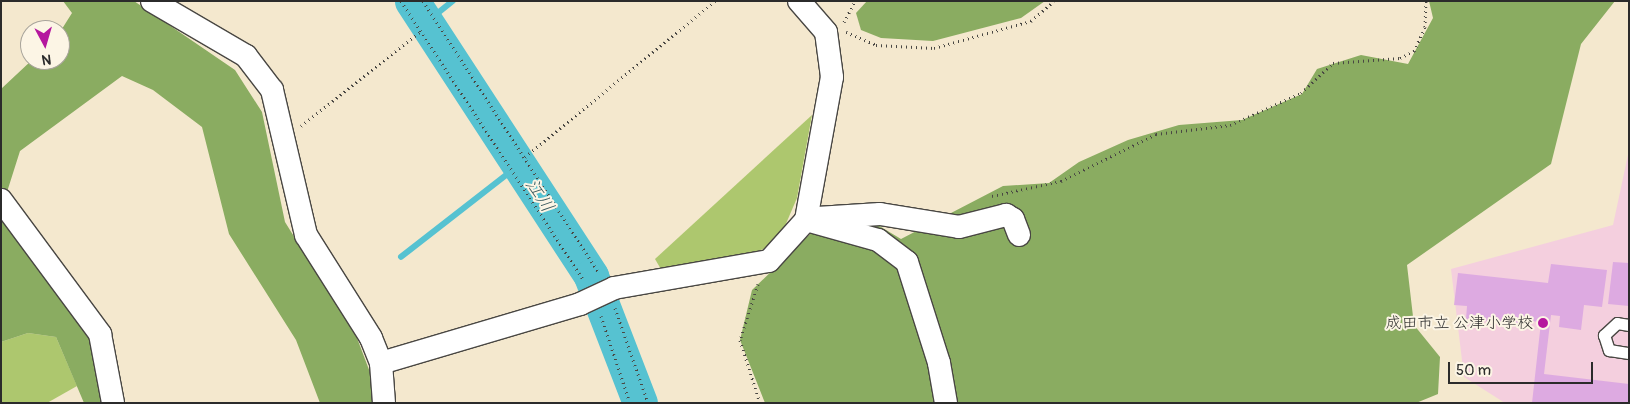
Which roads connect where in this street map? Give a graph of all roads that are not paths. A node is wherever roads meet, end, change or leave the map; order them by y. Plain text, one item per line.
1 (152, 1) edge
2 (799, 1) edge
3 (1, 200) edge
4 (806, 220) junction
5 (1018, 235) dead end
6 (1629, 325) edge
7 (1629, 353) edge
8 (381, 363) junction
9 (113, 403) edge
10 (384, 403) edge
11 (946, 403) edge

1 - 8 street
2 - 4 street
3 - 9 street
4 - 5 street
4 - 8 street
4 - 11 street
6 - 7 lane
8 - 10 street

